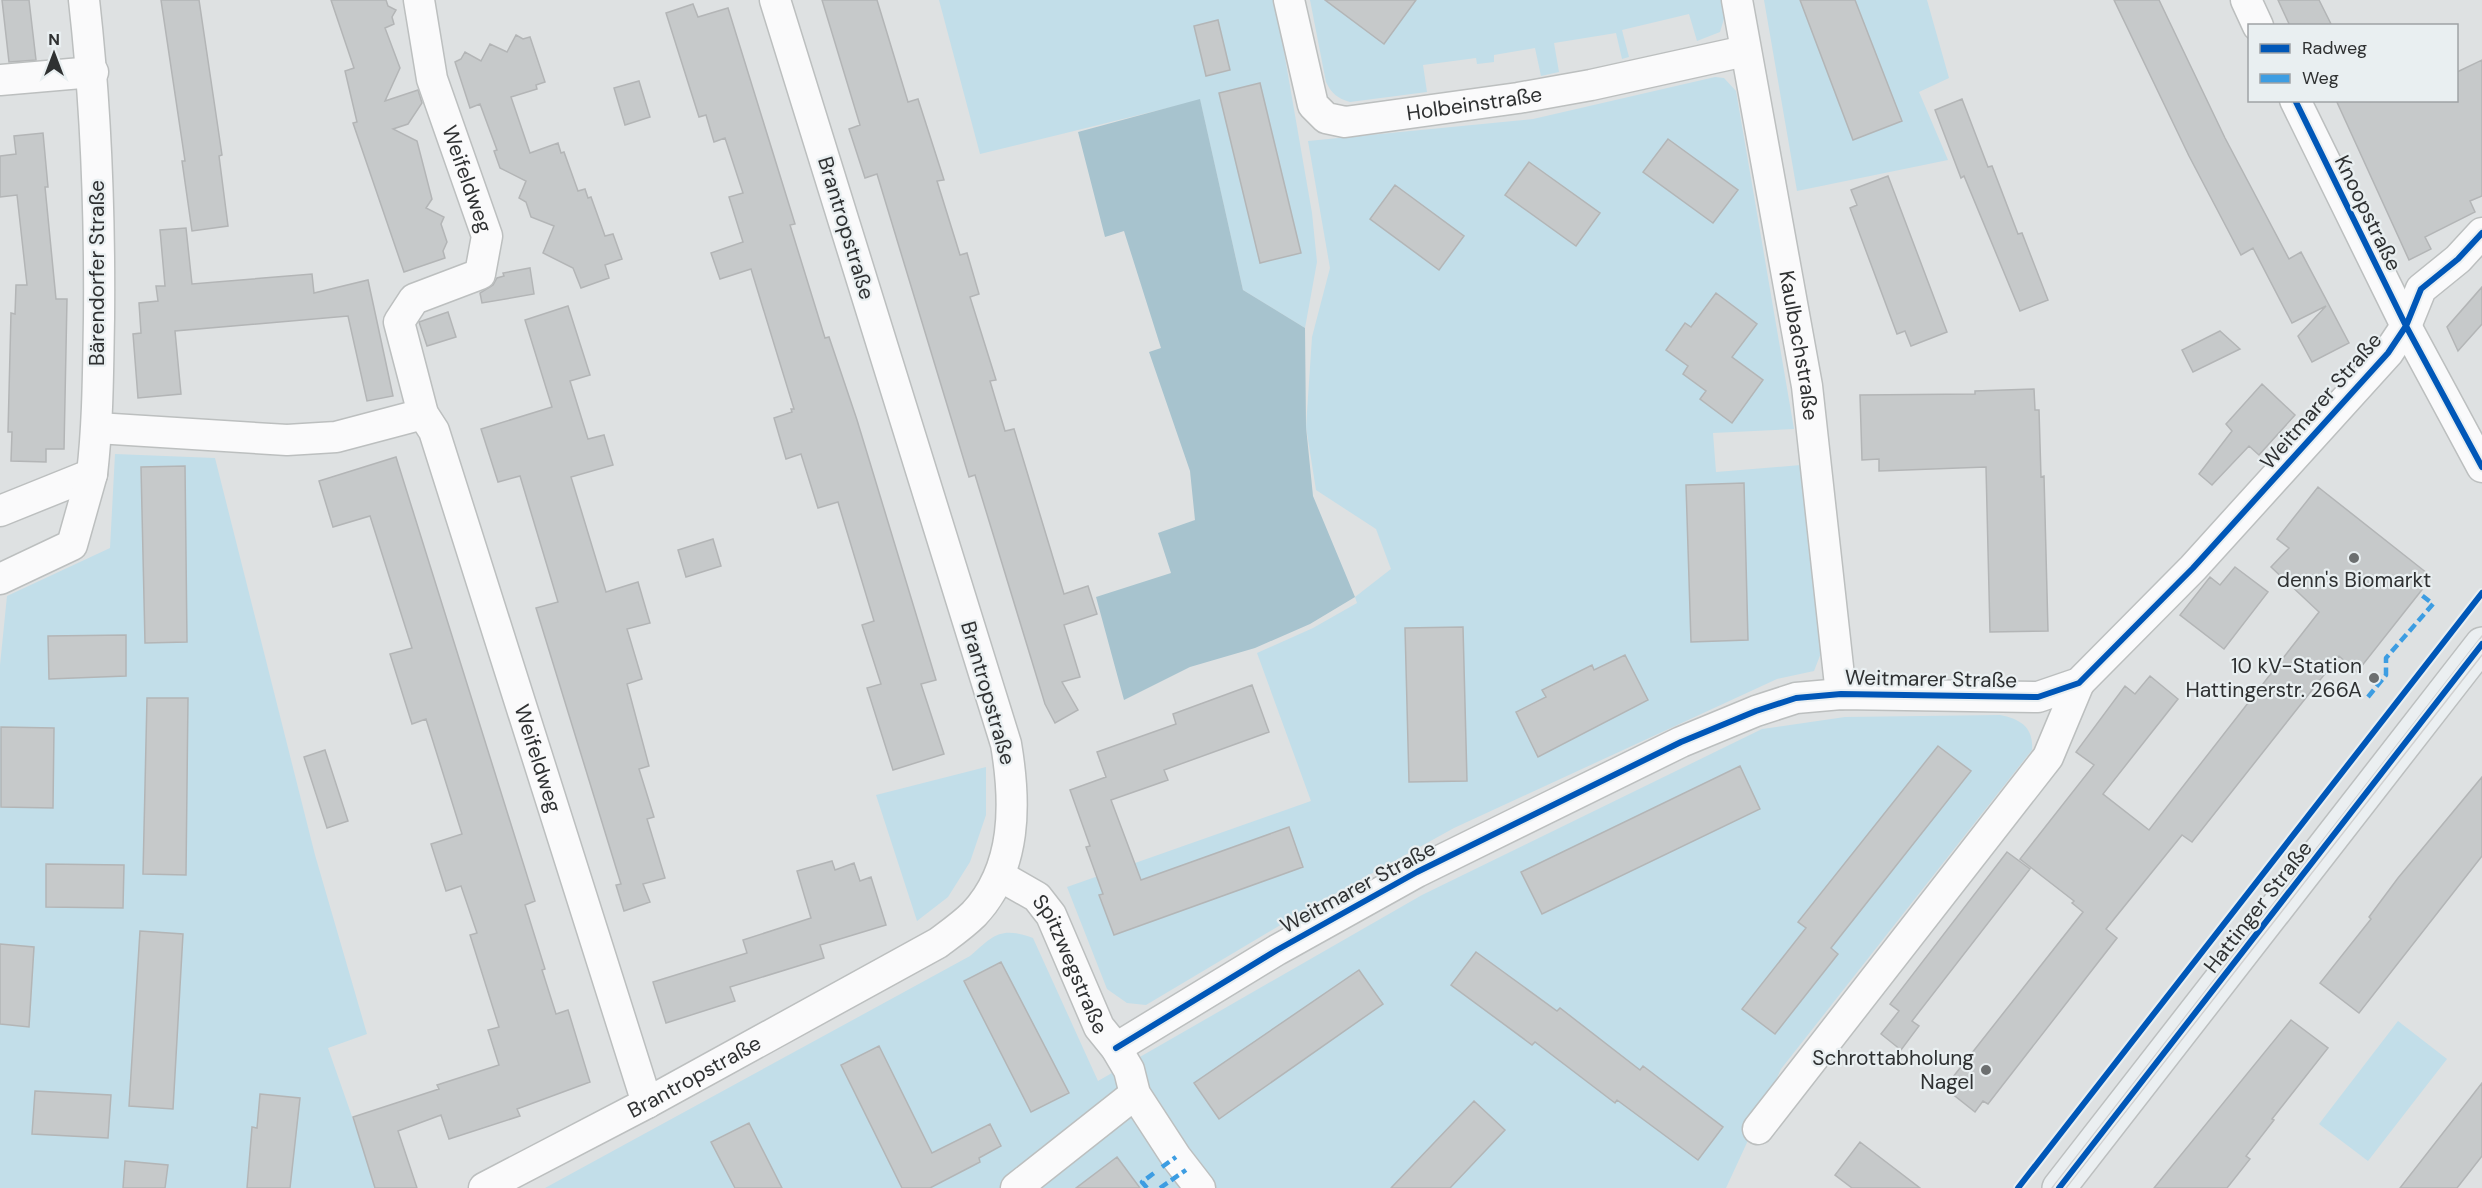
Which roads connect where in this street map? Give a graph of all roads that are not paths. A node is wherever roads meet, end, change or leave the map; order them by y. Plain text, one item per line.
1 (84, 0) edge
2 (420, 0) edge
3 (775, 0) edge
4 (1289, 0) edge
5 (1737, 0) edge
6 (2246, 0) edge
7 (2257, 24) edge
8 (1746, 51) junction
9 (93, 72) junction
10 (0, 80) edge
11 (2296, 102) edge
12 (2482, 233) edge
13 (2406, 326) junction
14 (423, 414) junction
15 (97, 428) junction
16 (2482, 467) edge
17 (92, 474) junction
18 (0, 511) edge
19 (0, 579) edge
20 (2482, 644) edge
21 (2079, 683) junction
22 (1841, 694) junction
23 (1000, 876) junction
24 (1116, 1048) junction
25 (1135, 1094) junction
26 (647, 1103) junction
27 (1758, 1129) dead end
28 (484, 1188) edge
29 (1016, 1188) edge
30 (1200, 1188) edge
31 (2059, 1188) edge

1 - 9 street, Bärendorfer Straße
2 - 14 street, Weifeldweg
3 - 23 street, Brantropstraße
4 - 8 street, Holbeinstraße
5 - 8 street, Kaulbachstraße
6 - 7 street
8 - 22 street, Kaulbachstraße
9 - 10 street
9 - 15 street, Bärendorfer Straße
11 - 13 street, Knoopstraße
12 - 13 street, Weitmarer Straße
13 - 16 street, Knoopstraße
13 - 21 street, Weitmarer Straße
14 - 15 street
14 - 26 street, Weifeldweg
15 - 17 street, Bärendorfer Straße
17 - 18 street
17 - 19 street, Bärendorfer Straße
20 - 31 main road, Hattinger Straße
21 - 22 street, Weitmarer Straße
21 - 27 street, Weitmarer Straße
22 - 24 street, Weitmarer Straße
23 - 24 street, Spitzwegstraße
23 - 26 street, Brantropstraße
24 - 25 street, Spitzwegstraße
25 - 29 street
25 - 30 street, Spitzwegstraße
26 - 28 street, Brantropstraße

